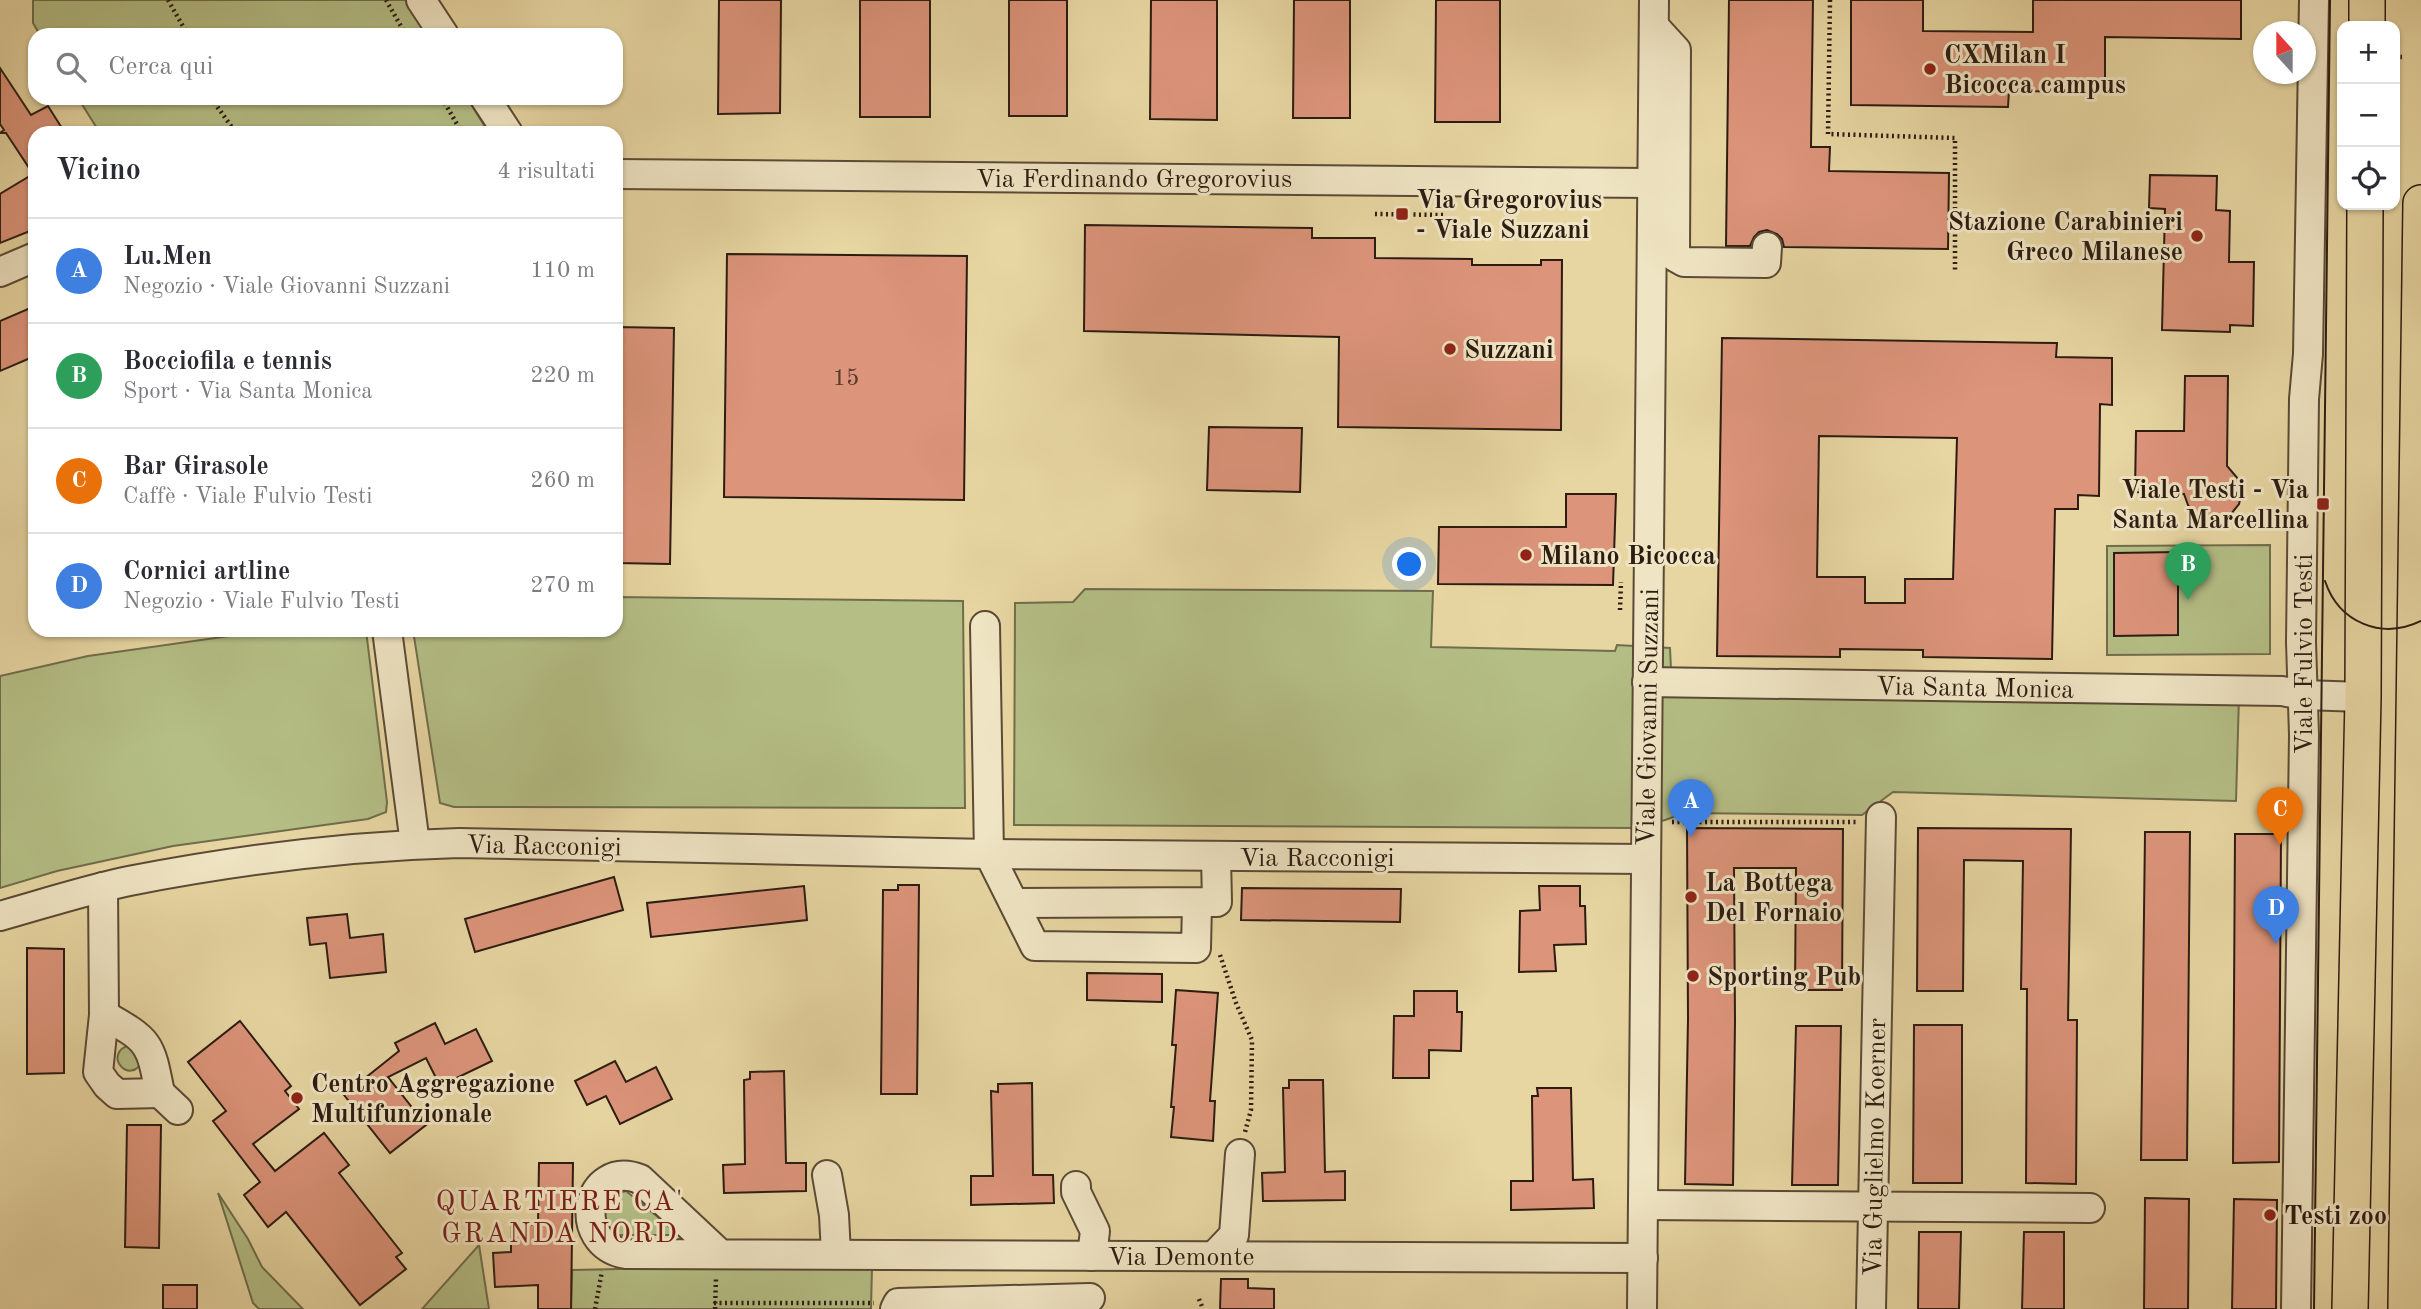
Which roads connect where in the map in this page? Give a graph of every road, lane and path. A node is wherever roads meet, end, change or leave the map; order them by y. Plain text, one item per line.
1 (168, 0) edge
2 (386, 0) edge
3 (421, 0) edge
4 (1830, 0) edge
5 (2314, 0) edge
6 (2367, 0) edge
7 (1654, 13) edge
8 (2367, 21) edge
9 (184, 28) edge
10 (402, 28) edge
11 (439, 28) edge
12 (216, 105) edge
13 (446, 105) edge
14 (490, 105) edge
15 (231, 126) edge
16 (458, 126) edge
17 (503, 126) edge
18 (623, 174) edge
19 (1651, 183) junction
20 (2421, 203) edge
21 (2365, 210) edge
22 (1375, 214) dead end
23 (1443, 215) dead end
24 (1767, 247) dead end
25 (28, 260) edge
26 (1955, 270) dead end
27 (0, 272) edge
28 (985, 626) dead end
29 (388, 637) edge
30 (1647, 682) junction
31 (2303, 695) junction
32 (2363, 697) junction
33 (2418, 698) edge
34 (1873, 820) joint
35 (1672, 822) dead end
36 (415, 844) junction
37 (989, 855) junction
38 (1216, 857) junction
39 (1646, 859) junction
40 (103, 887) junction
41 (1014, 903) junction
42 (1207, 903) junction
43 (0, 916) edge
44 (104, 1015) junction
45 (1240, 1154) joint
46 (827, 1175) dead end
47 (1076, 1186) dead end
48 (1643, 1205) junction
49 (1872, 1205) junction
50 (2090, 1208) dead end
51 (607, 1246) junction
52 (720, 1254) junction
53 (836, 1254) junction
54 (1092, 1256) junction
55 (1214, 1256) junction
56 (1643, 1258) junction
57 (1090, 1298) dead end
58 (1199, 1299) dead end
59 (714, 1303) dead end
60 (1025, 1305) edge
61 (897, 1306) edge
62 (595, 1309) edge
63 (1203, 1309) edge
64 (1642, 1309) edge
65 (1871, 1309) edge
66 (2296, 1309) edge
67 (2350, 1309) edge
68 (2406, 1309) edge

1 - 9 path
2 - 10 path
3 - 11 street
4 - 26 path
5 - 31 street, Viale Fulvio Testi
6 - 8 main road
7 - 19 street, Viale Giovanni Suzzani
7 - 24 street
12 - 15 path
13 - 16 path
14 - 17 street
18 - 19 street, Via Ferdinando Gregorovius
19 - 30 street, Viale Giovanni Suzzani
20 - 33 main road
21 - 32 main road
22 - 23 path
25 - 27 street
28 - 37 street
29 - 36 street
30 - 31 street, Via Santa Monica
30 - 39 street, Viale Giovanni Suzzani
31 - 32 street, Via Santa Monica
31 - 66 street, Viale Fulvio Testi
32 - 33 main road
32 - 67 main road
33 - 68 main road
34 - 35 path
34 - 49 street, Via Guglielmo Koerner
36 - 37 street, Via Racconigi
36 - 40 street, Via Racconigi
37 - 38 street, Via Racconigi
37 - 41 street
38 - 39 street, Via Racconigi
38 - 42 street
39 - 48 street, Viale Giovanni Suzzani
40 - 43 street, Via Racconigi
40 - 44 street
41 - 42 street
41 - 42 street
42 - 45 path
44 - 44 street
45 - 55 street
46 - 53 street
47 - 54 street
48 - 49 street
48 - 56 street, Viale Giovanni Suzzani
49 - 50 street
49 - 65 street, Via Guglielmo Koerner
51 - 52 street, Via Demonte
51 - 52 street
51 - 62 path
52 - 53 street, Via Demonte
53 - 54 street, Via Demonte
54 - 55 street, Via Demonte
55 - 56 street, Via Demonte
56 - 64 street, Viale Giovanni Suzzani
57 - 60 street, Via Demonte
58 - 63 path
59 - 61 path
60 - 61 street, Via Demonte

